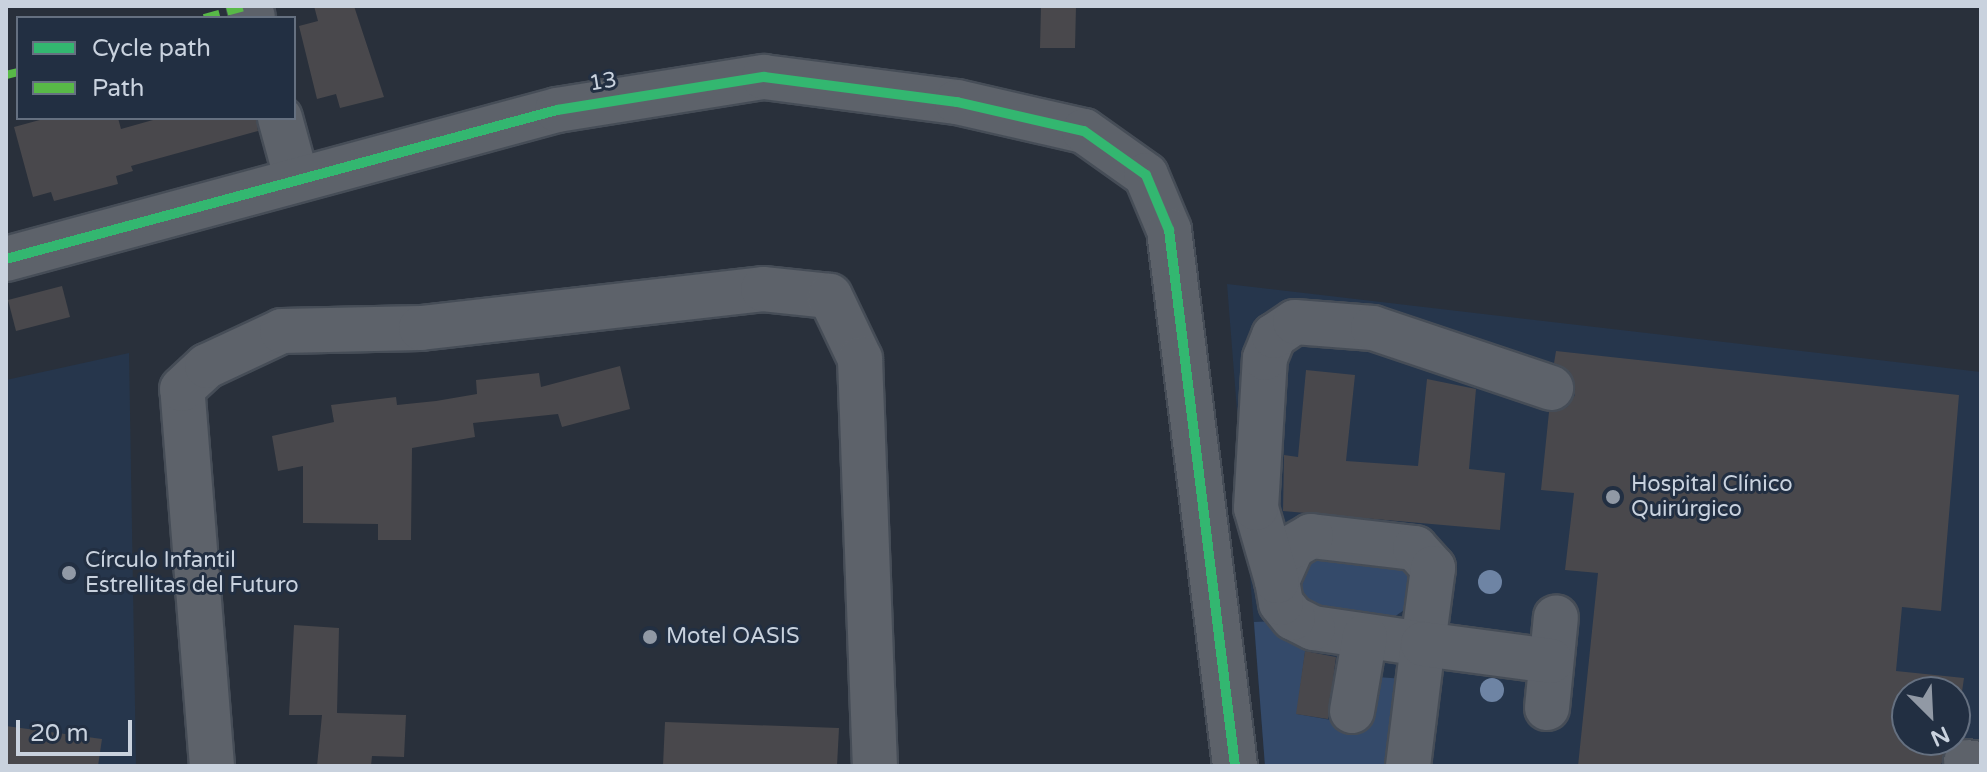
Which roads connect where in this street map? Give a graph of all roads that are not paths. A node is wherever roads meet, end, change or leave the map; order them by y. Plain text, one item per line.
1 (281, 120) edge
2 (297, 180) junction
3 (6, 259) edge
4 (1551, 388) dead end
5 (1277, 581) junction
6 (1556, 617) dead end
7 (1365, 636) junction
8 (1423, 644) junction
9 (1551, 661) junction
10 (1547, 708) dead end
11 (1352, 711) dead end
12 (212, 766) edge
13 (875, 766) edge
14 (1235, 766) edge
15 (1408, 766) edge

1 - 2 street
2 - 3 street, 13
2 - 14 street, 13
4 - 5 street
5 - 7 street
5 - 8 street
6 - 9 street
7 - 8 street
7 - 11 street
8 - 9 street
8 - 15 street
9 - 10 street
12 - 13 street

